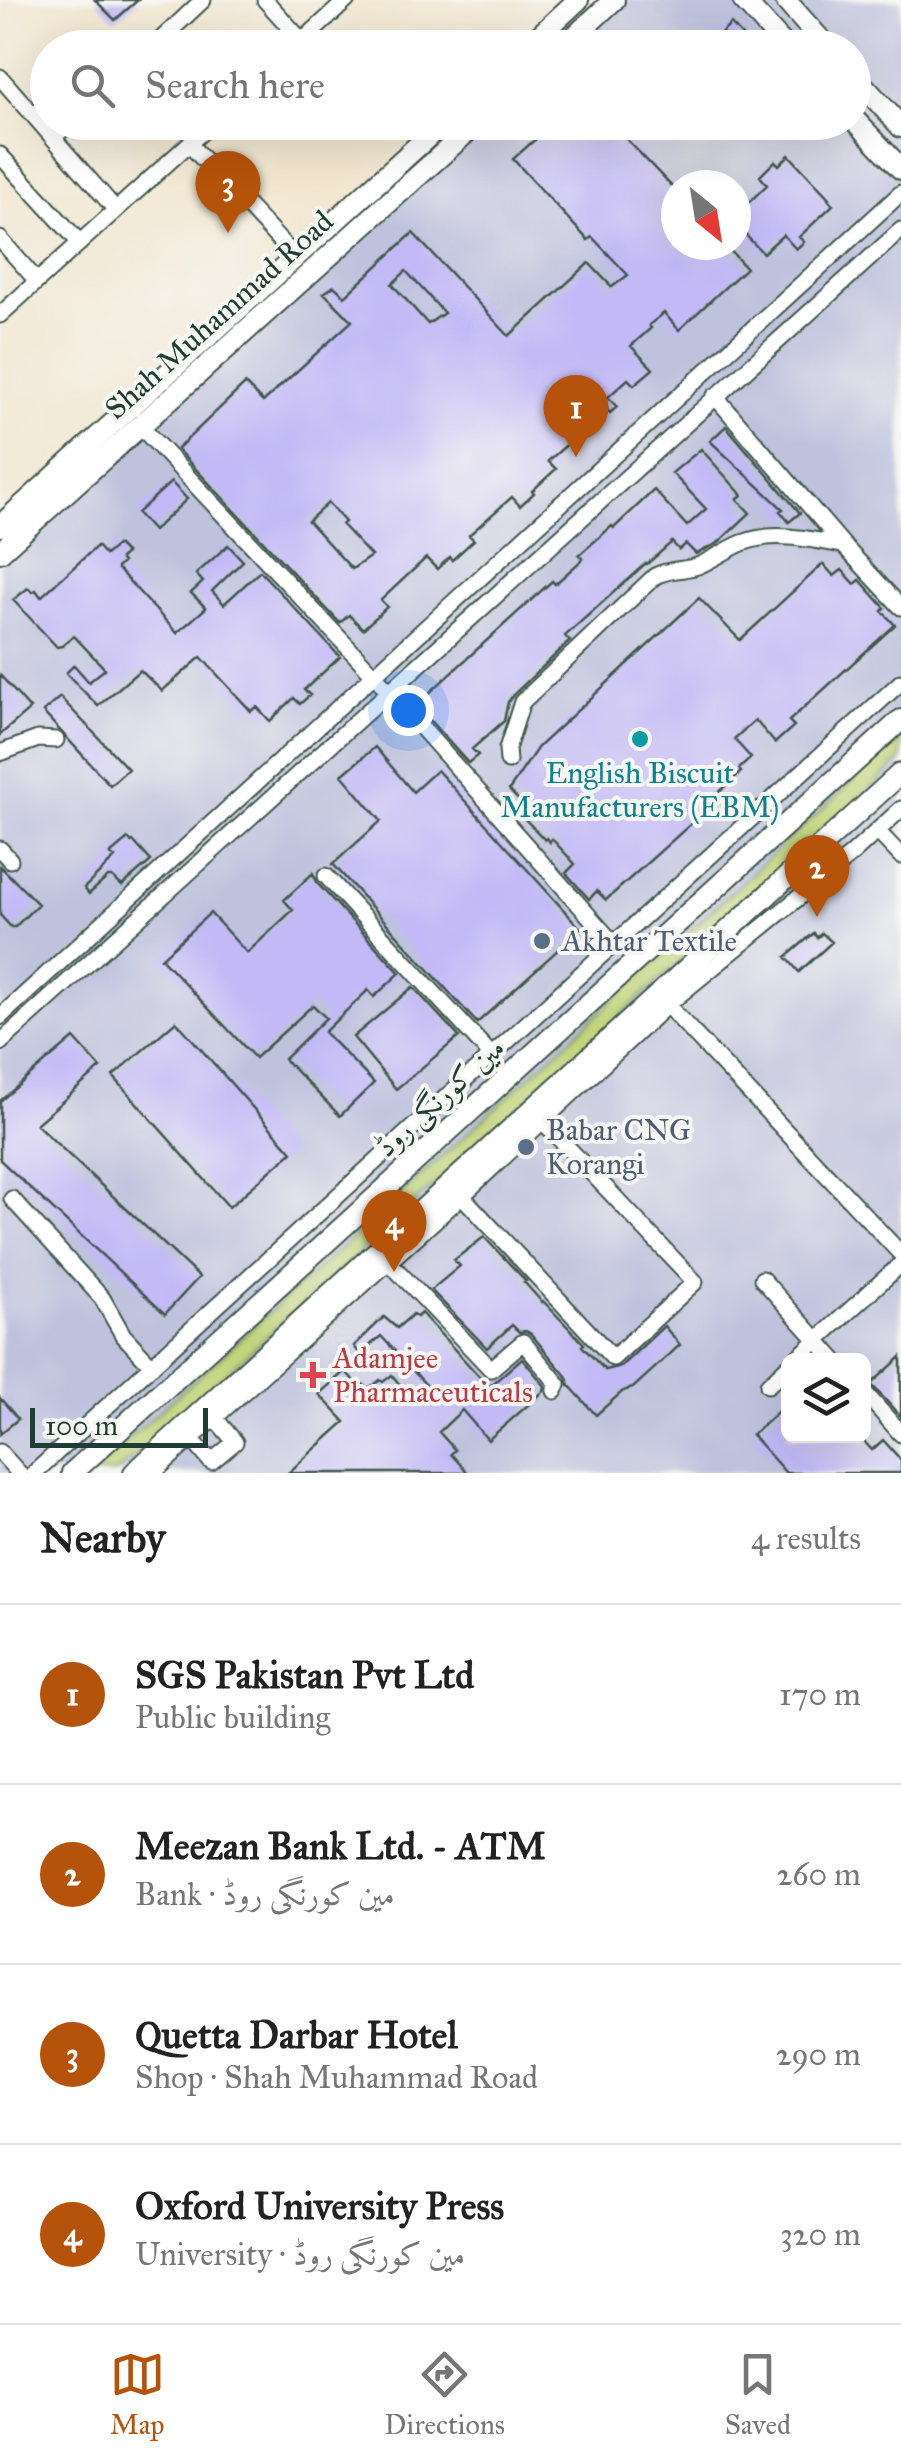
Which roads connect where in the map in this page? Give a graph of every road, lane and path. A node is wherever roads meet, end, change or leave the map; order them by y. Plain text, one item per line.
1 (203, 0) edge
2 (265, 0) edge
3 (347, 0) edge
4 (578, 0) edge
5 (614, 0) edge
6 (743, 0) edge
7 (784, 0) edge
8 (171, 30) edge
9 (288, 30) edge
10 (314, 30) edge
11 (546, 30) edge
12 (582, 30) edge
13 (770, 30) edge
14 (812, 30) edge
15 (0, 77) edge
16 (871, 93) edge
17 (30, 112) edge
18 (901, 126) edge
19 (871, 136) edge
20 (55, 140) edge
21 (193, 140) edge
22 (424, 140) edge
23 (457, 140) edge
24 (189, 144) junction
25 (0, 155) edge
26 (901, 169) edge
27 (901, 193) edge
28 (116, 210) junction
29 (901, 230) edge
30 (0, 239) edge
31 (80, 243) junction
32 (296, 258) junction
33 (38, 280) junction
34 (0, 316) edge
35 (223, 339) junction
36 (204, 356) junction
37 (714, 364) junction
38 (731, 383) junction
39 (716, 396) junction
40 (141, 427) junction
41 (0, 526) edge
42 (527, 535) junction
43 (843, 545) junction
44 (0, 552) edge
45 (544, 552) junction
46 (901, 606) edge
47 (373, 676) junction
48 (901, 682) edge
49 (389, 691) junction
50 (901, 720) edge
51 (56, 740) dead end
52 (0, 753) edge
53 (508, 761) dead end
54 (901, 773) edge
55 (787, 786) junction
56 (806, 806) junction
57 (901, 809) edge
58 (878, 832) junction
59 (835, 833) junction
60 (852, 854) junction
61 (901, 856) edge
62 (326, 876) dead end
63 (614, 944) junction
64 (667, 1006) junction
65 (0, 1017) edge
66 (0, 1042) edge
67 (492, 1056) junction
68 (537, 1115) junction
69 (462, 1196) junction
70 (12, 1199) dead end
71 (901, 1254) edge
72 (388, 1261) junction
73 (901, 1264) edge
74 (762, 1279) dead end
75 (817, 1341) junction
76 (803, 1353) edge
77 (828, 1353) edge
78 (152, 1366) junction
79 (781, 1372) edge
80 (768, 1384) dead end
81 (555, 1391) dead end
82 (871, 1400) edge
83 (214, 1417) junction
84 (901, 1434) edge
85 (190, 1438) junction
86 (0, 1452) edge
87 (150, 1472) edge
88 (19, 1473) edge
89 (34, 1473) edge
90 (72, 1473) edge

1 - 8 street
2 - 9 street
3 - 10 street
4 - 11 main road
5 - 12 main road
6 - 13 main road
7 - 14 main road
15 - 17 street
16 - 18 main road
19 - 26 main road
20 - 28 street
21 - 24 street
22 - 32 main road, Shah Muhammad Road
23 - 35 main road, Shah Muhammad Road
24 - 28 street
24 - 32 street
25 - 31 street
27 - 37 street
28 - 31 street
29 - 38 street
30 - 33 street
31 - 33 street
32 - 35 main road, Shah Muhammad Road
33 - 34 street
35 - 36 main road, Shah Muhammad Road
36 - 40 main road, Shah Muhammad Road
36 - 41 main road, Shah Muhammad Road
37 - 38 street
37 - 42 street
38 - 39 street
39 - 43 street
39 - 45 street
40 - 44 main road, Shah Muhammad Road
40 - 47 street
42 - 45 street
42 - 47 street
43 - 46 street
43 - 53 street
45 - 49 street
47 - 49 street
47 - 65 street
48 - 55 street
49 - 63 street
49 - 66 street
50 - 56 main road, مین کورنگی روڈ
51 - 52 street
54 - 59 main road
55 - 56 street
55 - 63 street
56 - 90 main road, مین کورنگی روڈ
57 - 58 street
58 - 60 street
58 - 61 street
59 - 60 street
59 - 68 main road
60 - 64 street
62 - 67 street
63 - 67 street
64 - 68 street
64 - 71 street
67 - 78 street
68 - 69 street
68 - 69 street
68 - 87 main road
69 - 72 street
70 - 78 street
72 - 81 street
72 - 83 street
73 - 75 street
74 - 75 street
75 - 76 street
75 - 77 street
78 - 89 street
79 - 80 street
82 - 84 street
83 - 85 street
83 - 85 street
85 - 87 street
86 - 88 street

